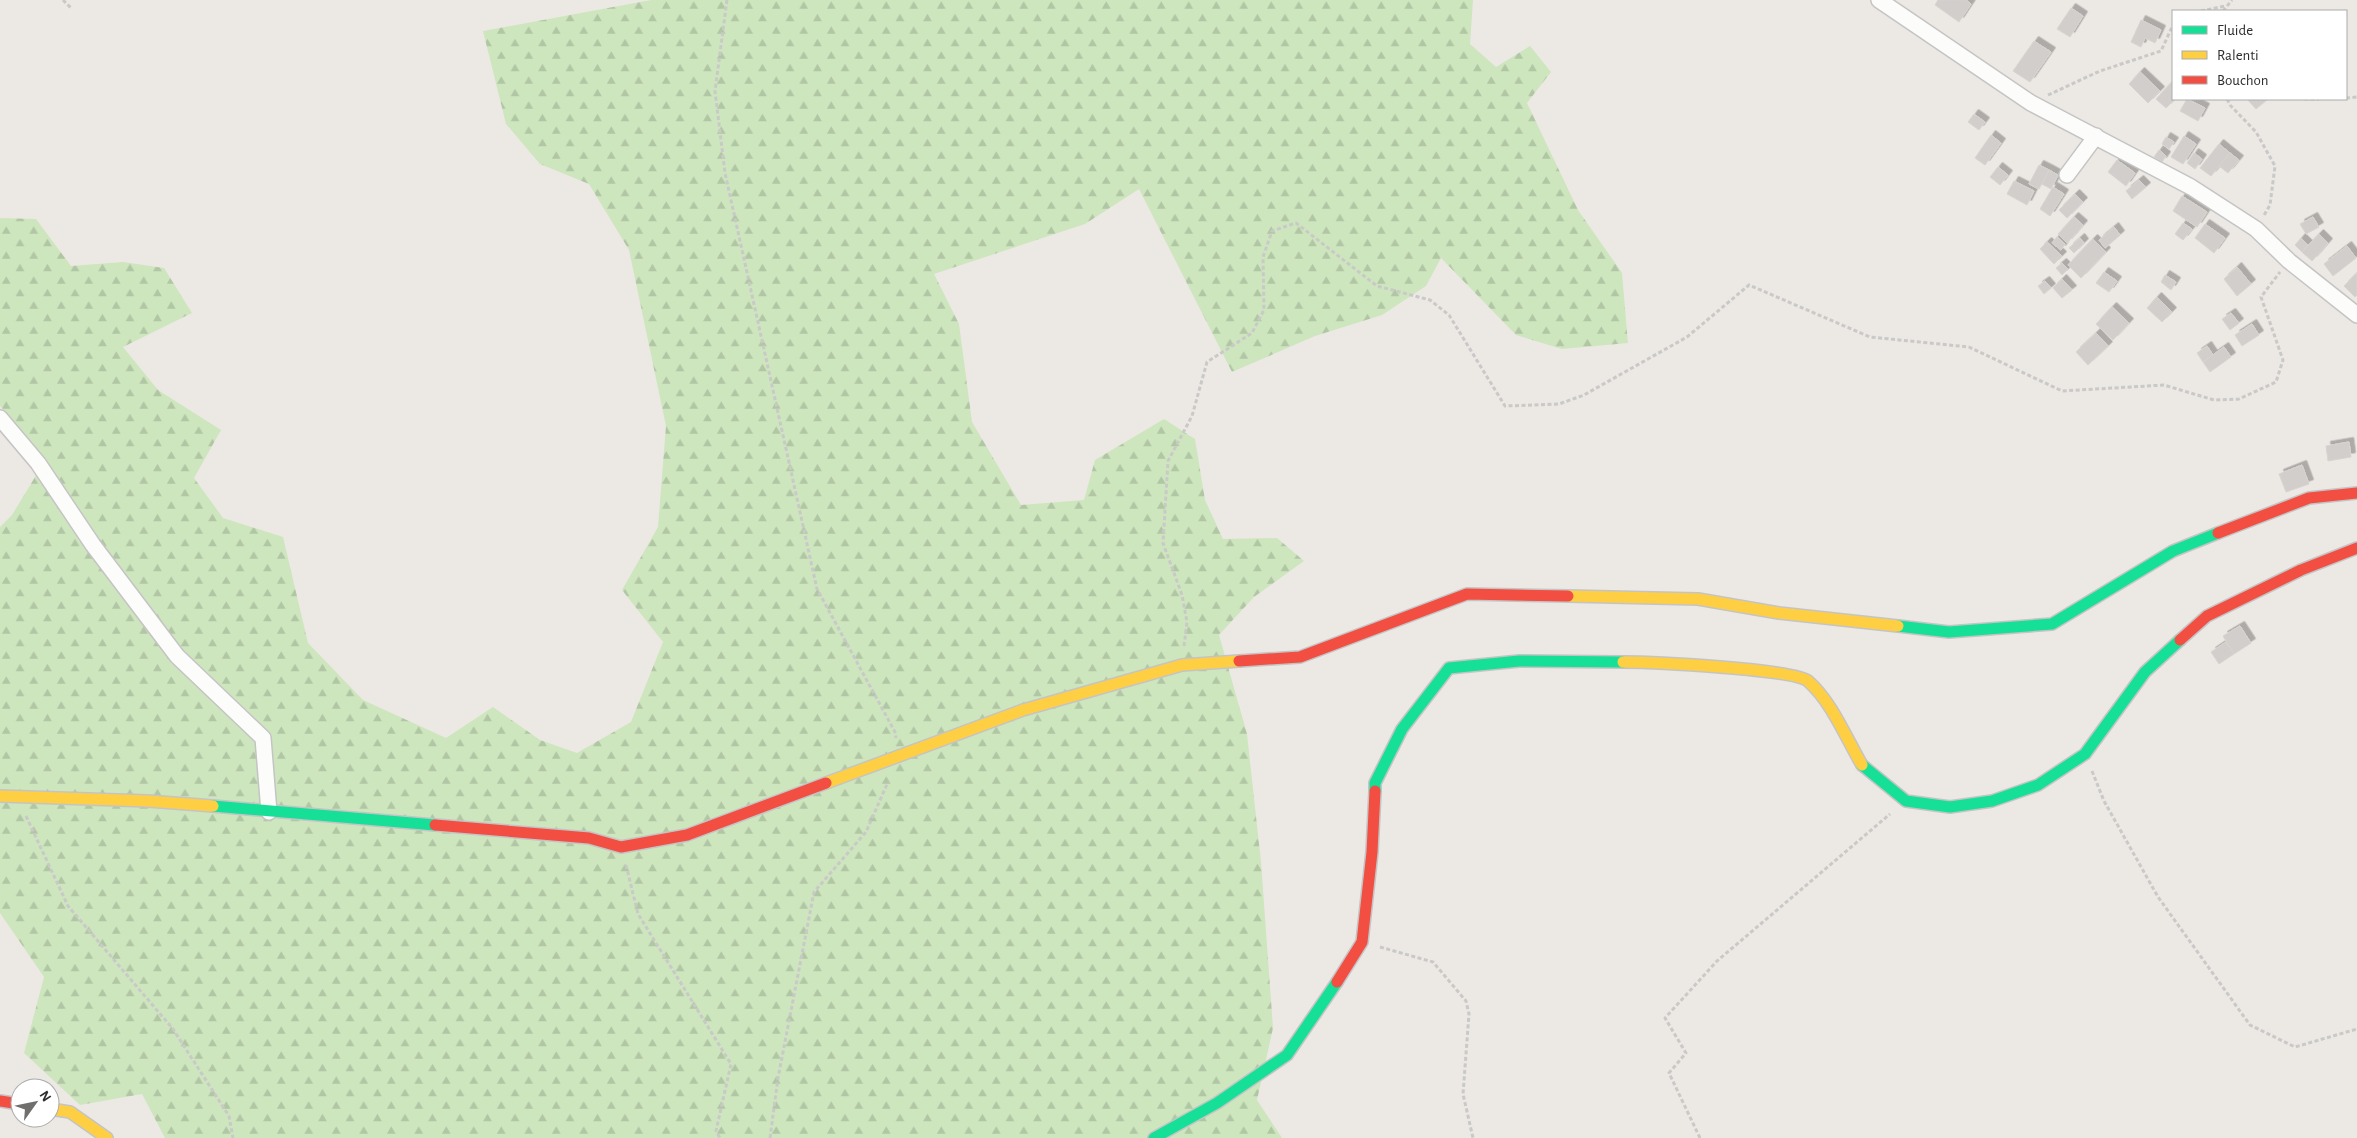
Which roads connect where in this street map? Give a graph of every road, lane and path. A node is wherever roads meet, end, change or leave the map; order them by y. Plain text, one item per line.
1 (64, 0) edge
2 (727, 0) edge
3 (1879, 0) edge
4 (2232, 0) edge
5 (2225, 6) junction
6 (71, 8) dead end
7 (2206, 10) edge
8 (2223, 10) edge
9 (2172, 28) edge
10 (2228, 100) edge
11 (2031, 103) junction
12 (2096, 136) junction
13 (2067, 175) dead end
14 (2256, 230) junction
15 (2289, 260) junction
16 (2357, 315) edge
17 (0, 418) edge
18 (2357, 493) edge
19 (2357, 548) edge
20 (1182, 664) junction
21 (2085, 754) junction
22 (899, 757) junction
23 (0, 796) edge
24 (15, 796) junction
25 (1906, 801) junction
26 (269, 812) junction
27 (622, 847) junction
28 (1362, 942) junction
29 (2357, 1029) edge
30 (60, 1110) edge
31 (107, 1138) edge
32 (233, 1138) edge
33 (720, 1138) edge
34 (770, 1138) edge
35 (1154, 1138) edge
36 (1473, 1138) edge
37 (1700, 1138) edge

1 - 6 path
2 - 22 path
3 - 11 street
4 - 5 path
5 - 7 path
5 - 8 path
9 - 11 path
10 - 14 path
11 - 12 street
12 - 13 street
12 - 14 street
14 - 15 street
15 - 16 street
15 - 20 path
17 - 26 street
18 - 20 street
19 - 21 street
20 - 22 street
21 - 25 street
21 - 29 path
22 - 27 street
22 - 34 path
23 - 24 street
24 - 26 street
24 - 32 path
25 - 28 street
25 - 37 path
26 - 27 street
27 - 33 path
28 - 35 street
28 - 36 path
30 - 31 street

